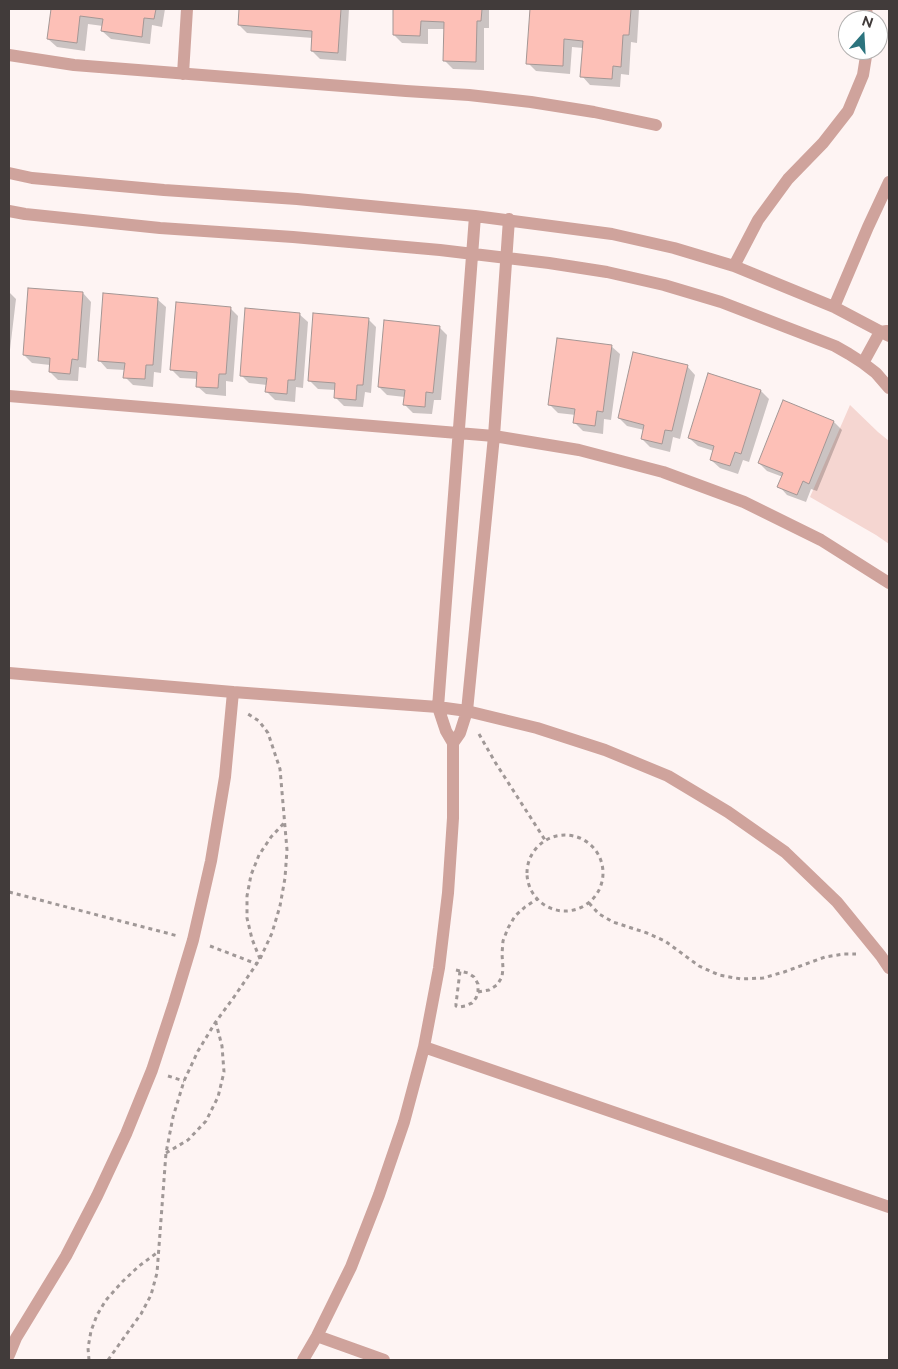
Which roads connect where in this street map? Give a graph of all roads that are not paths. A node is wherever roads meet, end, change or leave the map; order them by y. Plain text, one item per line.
1 (187, 9) edge
2 (9, 55) edge
3 (865, 60) edge
4 (183, 74) junction
5 (656, 125) dead end
6 (9, 173) edge
7 (889, 182) edge
8 (9, 211) edge
9 (475, 216) junction
10 (509, 219) junction
11 (472, 254) junction
12 (506, 258) junction
13 (734, 266) junction
14 (834, 307) junction
15 (886, 333) edge
16 (863, 363) junction
17 (889, 388) edge
18 (9, 396) edge
19 (458, 433) junction
20 (494, 436) junction
21 (889, 583) edge
22 (9, 673) edge
23 (233, 692) junction
24 (438, 707) junction
25 (467, 711) junction
26 (453, 743) junction
27 (889, 968) edge
28 (424, 1047) junction
29 (889, 1207) edge
30 (317, 1336) junction
31 (9, 1356) edge
32 (304, 1360) edge
33 (384, 1360) edge

1 - 4 street
2 - 4 street
3 - 13 street
4 - 5 street
6 - 9 street
7 - 14 street
8 - 11 street
9 - 10 street
9 - 11 street
10 - 12 street
10 - 13 street
11 - 12 street
11 - 19 street
12 - 16 street
12 - 20 street
13 - 14 street
14 - 15 street
15 - 16 street
16 - 17 street
18 - 19 street
19 - 20 street
19 - 24 street
20 - 21 street
20 - 25 street
22 - 23 street
23 - 24 street
23 - 31 street
24 - 25 street
24 - 26 street
25 - 26 street
25 - 27 street
26 - 28 street
28 - 29 street
28 - 30 street
30 - 32 street
30 - 33 street

